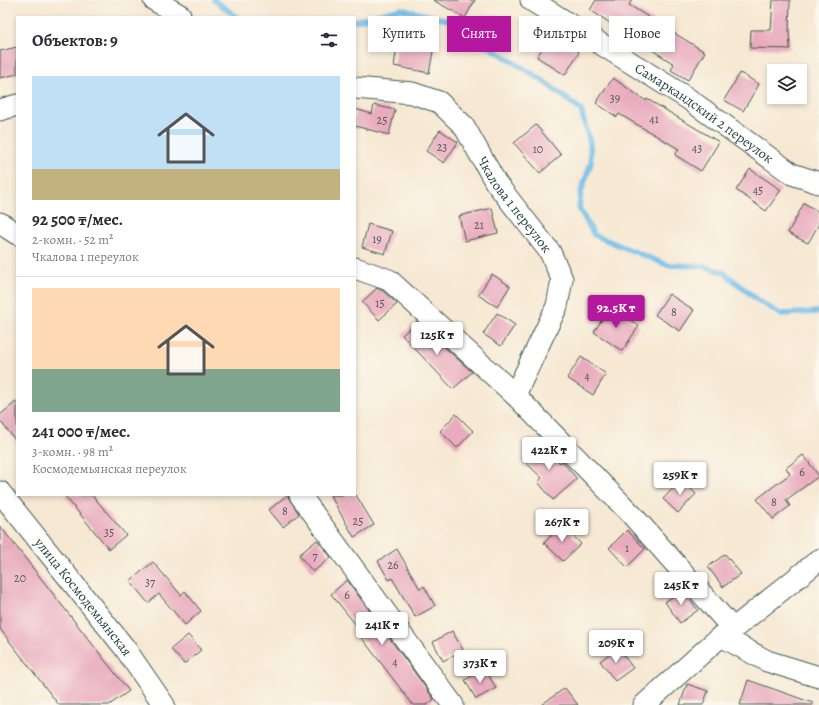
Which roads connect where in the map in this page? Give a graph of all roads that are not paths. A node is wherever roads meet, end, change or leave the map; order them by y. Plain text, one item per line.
1 (154, 0) edge
2 (531, 0) edge
3 (180, 16) edge
4 (356, 88) edge
5 (16, 105) edge
6 (0, 110) edge
7 (819, 183) edge
8 (0, 223) edge
9 (16, 233) edge
10 (356, 268) edge
11 (515, 395) junction
12 (0, 492) edge
13 (301, 496) edge
14 (819, 560) edge
15 (727, 633) junction
16 (819, 677) edge
17 (164, 705) edge
18 (453, 705) edge
19 (644, 705) edge

1 - 3 street
2 - 7 street, Самаркандский 2 переулок
4 - 11 street, Чкалова 1 переулок
5 - 6 street
8 - 9 street
10 - 11 street
11 - 15 street
12 - 17 street, улица Космодемьянская
13 - 18 street
14 - 15 street
15 - 16 street
15 - 19 street

